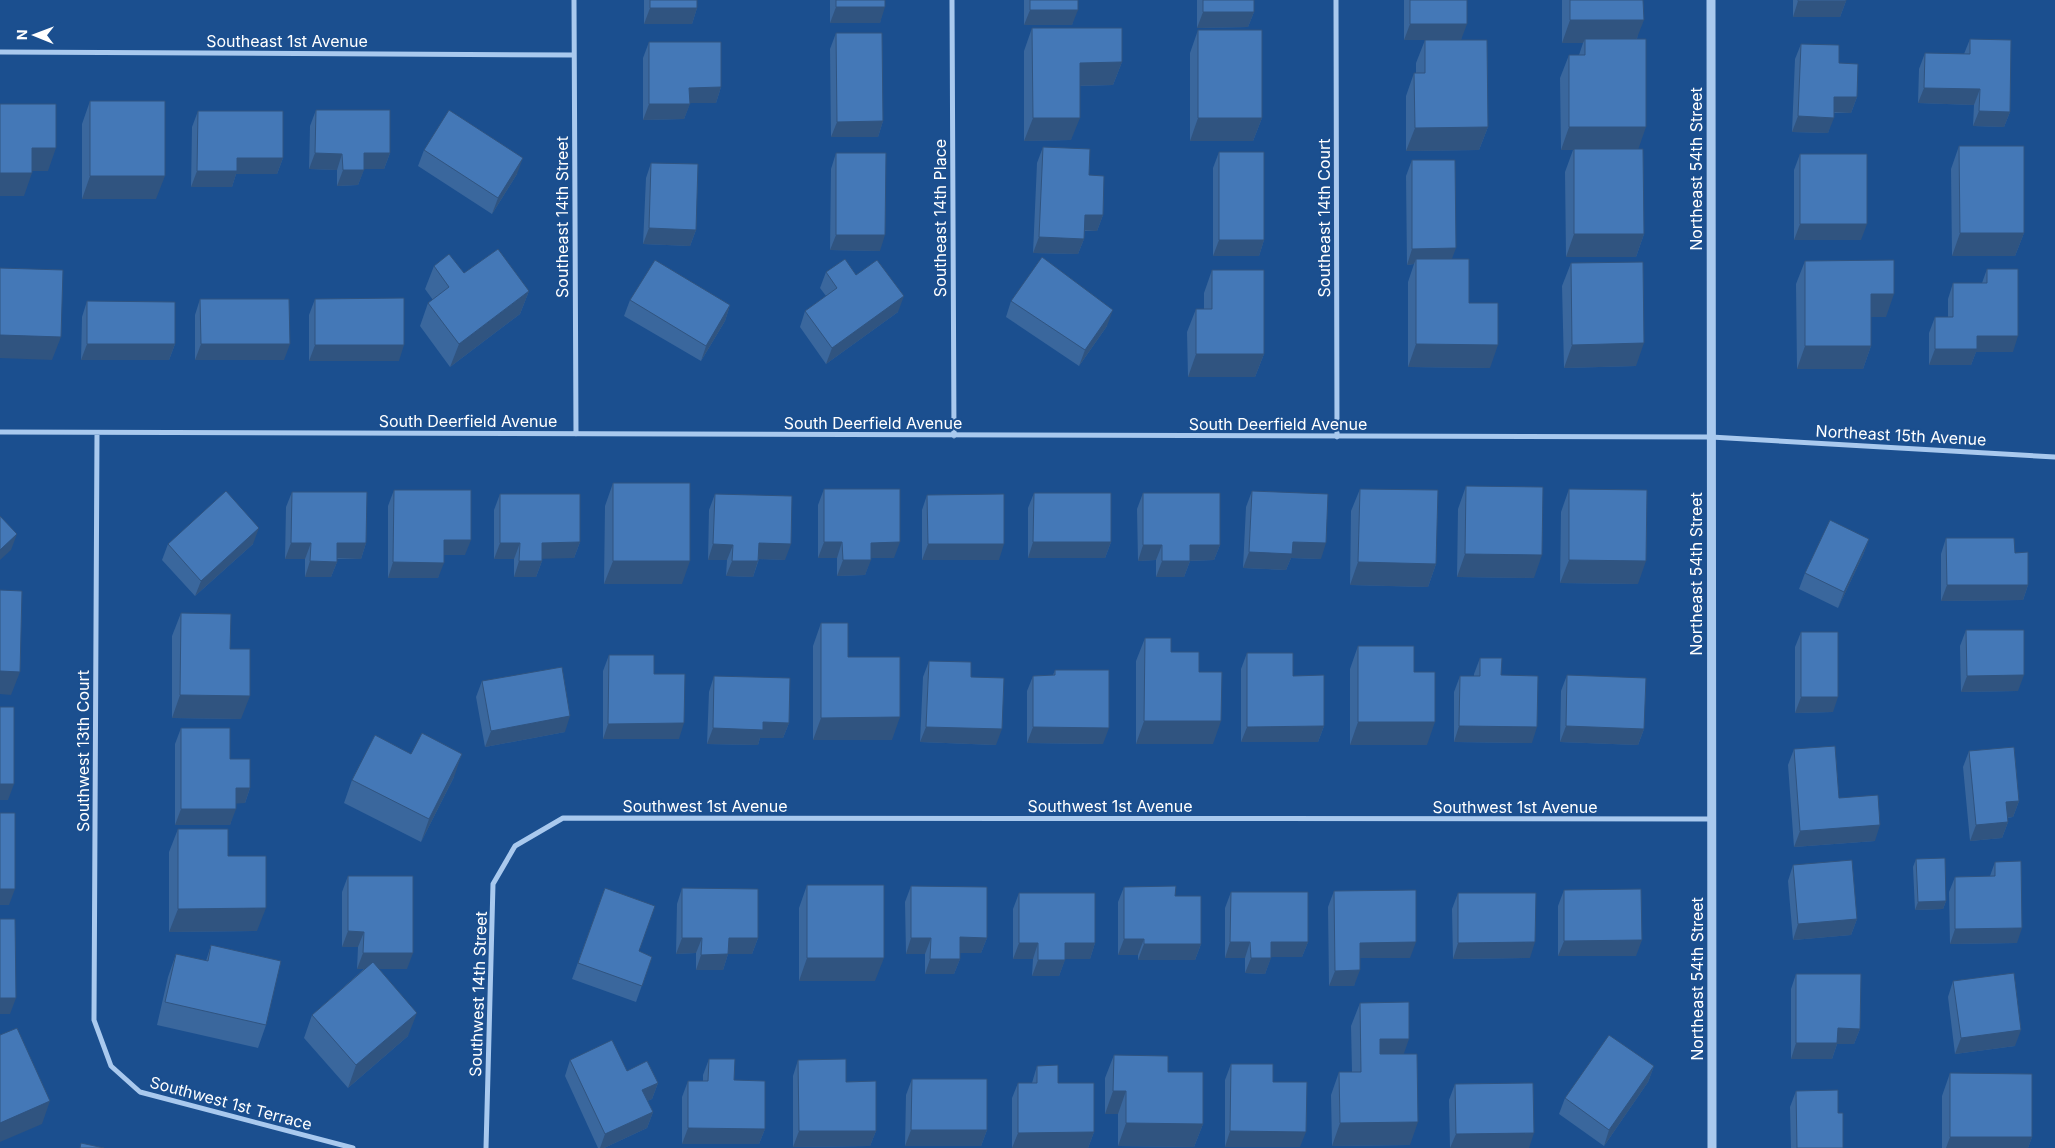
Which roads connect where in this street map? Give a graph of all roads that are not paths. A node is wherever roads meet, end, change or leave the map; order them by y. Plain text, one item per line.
1 (574, 0) edge
2 (952, 0) edge
3 (1336, 0) edge
4 (1711, 0) edge
5 (0, 52) edge
6 (573, 54) junction
7 (0, 432) edge
8 (97, 433) junction
9 (576, 434) junction
10 (954, 436) junction
11 (1337, 437) junction
12 (1711, 437) junction
13 (1746, 438) joint
14 (2055, 457) edge
15 (1712, 820) junction
16 (515, 846) joint
17 (111, 1066) joint
18 (353, 1148) edge
19 (486, 1148) edge
20 (1712, 1148) edge

1 - 6 street, Southeast 14th Street
2 - 10 street, Southeast 14th Place
3 - 11 street, Southeast 14th Court
4 - 12 street, Northeast 54th Street
5 - 6 street, Southeast 1st Avenue
6 - 9 street, Southeast 14th Street
7 - 8 street, South Deerfield Avenue
8 - 9 street, South Deerfield Avenue
8 - 17 street, Southwest 13th Court
9 - 10 street, South Deerfield Avenue
10 - 11 street, South Deerfield Avenue
11 - 12 street, South Deerfield Avenue
12 - 13 street, South Deerfield Avenue
12 - 15 street, Northeast 54th Street
13 - 14 street, Northeast 15th Avenue
15 - 16 street, Southwest 1st Avenue
15 - 20 street, Northeast 54th Street
16 - 19 street, Southwest 14th Street
17 - 18 street, Southwest 1st Terrace

